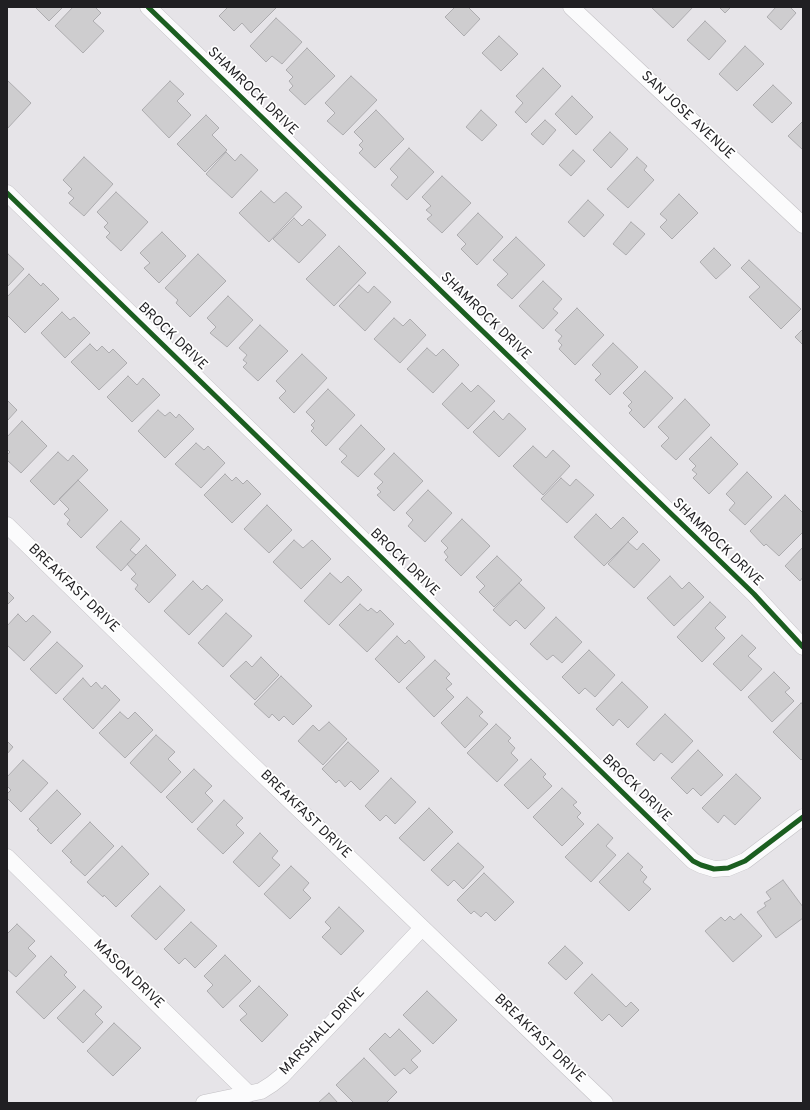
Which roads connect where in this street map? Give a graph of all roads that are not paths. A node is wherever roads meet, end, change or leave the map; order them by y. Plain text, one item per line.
1 (148, 7) edge
2 (571, 7) edge
3 (7, 193) edge
4 (803, 225) edge
5 (7, 525) edge
6 (803, 647) edge
7 (803, 816) edge
8 (7, 857) edge
9 (422, 928) junction
10 (249, 1094) junction
11 (204, 1103) edge
12 (605, 1103) edge

1 - 6 street, SHAMROCK DRIVE
2 - 4 street, SAN JOSE AVENUE
3 - 7 street, BROCK DRIVE
5 - 9 street, BREAKFAST DRIVE
8 - 10 street, MASON DRIVE
9 - 10 street, MARSHALL DRIVE
9 - 12 street, BREAKFAST DRIVE
10 - 11 street, MARSHALL DRIVE

